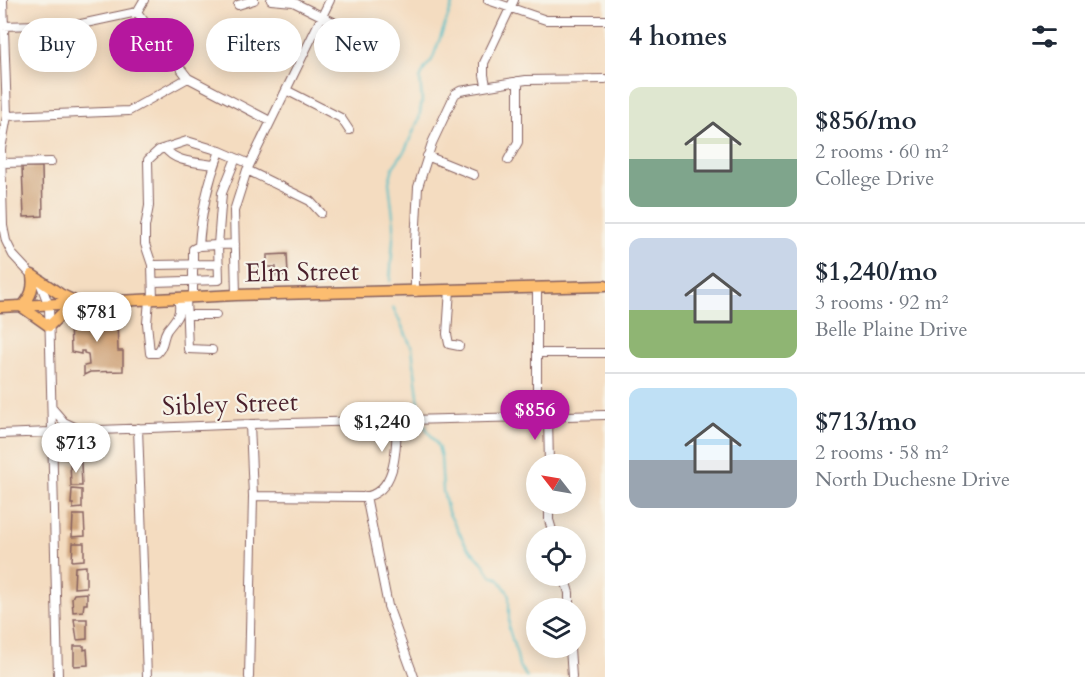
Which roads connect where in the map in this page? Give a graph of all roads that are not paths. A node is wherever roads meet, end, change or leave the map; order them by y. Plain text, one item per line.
1 (3, 0) edge
2 (144, 0) edge
3 (254, 0) edge
4 (271, 0) edge
5 (330, 0) edge
6 (488, 0) edge
7 (238, 4) dead end
8 (512, 4) edge
9 (137, 12) junction
10 (321, 17) junction
11 (605, 20) edge
12 (2, 26) edge
13 (188, 78) junction
14 (605, 79) edge
15 (518, 81) junction
16 (486, 86) junction
17 (286, 90) junction
18 (7, 116) junction
19 (270, 121) junction
20 (349, 130) dead end
21 (165, 148) junction
22 (220, 151) junction
23 (427, 156) junction
24 (236, 158) junction
25 (508, 160) dead end
26 (51, 162) dead end
27 (1, 163) edge
28 (214, 165) junction
29 (249, 167) junction
30 (474, 175) dead end
31 (321, 213) dead end
32 (235, 244) junction
33 (218, 245) junction
34 (199, 246) junction
35 (192, 264) junction
36 (219, 264) junction
37 (152, 266) junction
38 (32, 275) junction
39 (192, 281) junction
40 (153, 282) junction
41 (605, 286) edge
42 (537, 287) junction
43 (450, 289) junction
44 (415, 292) junction
45 (236, 295) junction
46 (186, 298) junction
47 (151, 300) junction
48 (77, 304) junction
49 (49, 306) junction
50 (0, 307) edge
51 (22, 307) junction
52 (187, 315) junction
53 (216, 315) dead end
54 (50, 326) junction
55 (459, 346) dead end
56 (212, 350) dead end
57 (538, 353) junction
58 (605, 353) edge
59 (52, 408) junction
60 (605, 415) edge
61 (548, 416) junction
62 (537, 417) junction
63 (397, 420) junction
64 (250, 424) junction
65 (138, 428) junction
66 (81, 430) junction
67 (53, 432) junction
68 (0, 434) edge
69 (549, 454) edge
70 (253, 496) junction
71 (366, 496) junction
72 (571, 658) edge
73 (58, 677) edge
74 (147, 677) edge
75 (249, 677) edge
76 (414, 677) edge
77 (572, 677) edge

1 - 12 street
2 - 9 street
3 - 7 street
4 - 10 street
5 - 10 street
6 - 8 street
8 - 11 street
8 - 16 street
9 - 12 street
9 - 13 street
10 - 17 street
12 - 18 street
13 - 18 street
13 - 19 street
14 - 15 street
15 - 16 street
15 - 25 street
16 - 23 street
17 - 19 street
17 - 20 street
18 - 27 street
19 - 29 street
21 - 22 street
21 - 28 street
21 - 37 street
22 - 24 street
22 - 28 street
23 - 30 street
23 - 44 street
24 - 29 street
24 - 33 street
26 - 27 street
27 - 38 street
28 - 34 street
29 - 31 street
29 - 32 street
32 - 33 street
32 - 45 street
33 - 34 street
33 - 36 street
34 - 35 street
35 - 36 street
35 - 37 street
35 - 39 street
36 - 39 street
37 - 40 street
38 - 48 main road
38 - 49 street
38 - 51 main road
39 - 40 street
39 - 46 street
40 - 47 street
41 - 42 main road, Elm Street
42 - 43 main road, Elm Street
42 - 57 street
43 - 44 main road, Elm Street
43 - 55 street
44 - 45 main road, Elm Street
45 - 46 main road, Elm Street
46 - 47 main road, Elm Street
46 - 47 street
46 - 52 street
47 - 48 main road, Elm Street
48 - 49 main road, Elm Street
48 - 54 main road
49 - 51 main road, Elm Street
49 - 54 street
50 - 51 main road, Elm Street
51 - 54 main road
52 - 53 street
52 - 56 street
54 - 59 street
57 - 58 street
57 - 62 street
59 - 66 street
59 - 67 street
60 - 61 street, Sibley Street
61 - 62 street, Sibley Street
61 - 69 street
62 - 63 street, Sibley Street
63 - 64 street, Sibley Street
63 - 71 street
64 - 65 street, Sibley Street
64 - 70 street
65 - 66 street, Sibley Street
65 - 74 street
66 - 67 street, Sibley Street
67 - 68 street, Sibley Street
67 - 73 street
70 - 71 street
70 - 75 street
71 - 76 street
72 - 77 street

